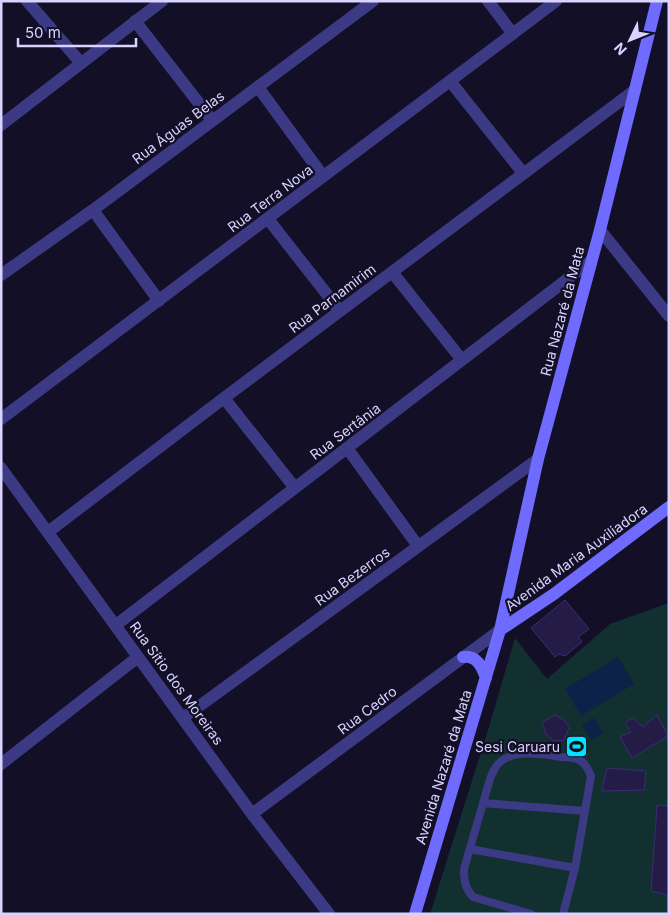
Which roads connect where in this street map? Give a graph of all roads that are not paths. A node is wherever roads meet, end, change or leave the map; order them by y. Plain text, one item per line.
1 (27, 1) edge
2 (162, 1) edge
3 (372, 1) edge
4 (488, 1) edge
5 (556, 1) edge
6 (657, 1) edge
7 (135, 21) junction
8 (513, 34) junction
9 (81, 63) junction
10 (450, 81) junction
11 (258, 87) junction
12 (635, 90) junction
13 (212, 120) junction
14 (1, 125) edge
15 (523, 173) junction
16 (323, 176) junction
17 (93, 210) junction
18 (268, 219) junction
19 (600, 230) junction
20 (591, 261) junction
21 (392, 272) junction
22 (1, 275) edge
23 (159, 301) junction
24 (340, 311) junction
25 (669, 316) edge
26 (462, 360) junction
27 (224, 398) junction
28 (1, 419) edge
29 (347, 448) junction
30 (538, 459) junction
31 (1, 468) edge
32 (296, 488) junction
33 (669, 507) edge
34 (48, 532) junction
35 (418, 546) junction
36 (116, 625) junction
37 (500, 630) junction
38 (138, 657) junction
39 (463, 657) junction
40 (486, 678) junction
41 (183, 718) junction
42 (1, 764) edge
43 (483, 802) junction
44 (585, 811) junction
45 (252, 814) junction
46 (470, 848) junction
47 (575, 868) junction
48 (330, 914) edge
49 (415, 914) edge
50 (531, 914) edge
51 (563, 914) edge

1 - 9 street
2 - 7 street
3 - 11 street, Rua Águas Belas
4 - 8 street
5 - 8 street, Rua Terra Nova
6 - 12 street, Rua Nazaré da Mata
7 - 9 street
7 - 13 street
8 - 10 street, Rua Terra Nova
9 - 14 street
10 - 15 street
10 - 16 street, Rua Terra Nova
11 - 13 street, Rua Águas Belas
11 - 16 street
12 - 15 street, Rua Parnamirim
12 - 19 street, Rua Nazaré da Mata
13 - 17 street, Rua Águas Belas
15 - 21 street, Rua Parnamirim
16 - 18 street, Rua Terra Nova
17 - 22 street, Rua Águas Belas
17 - 23 street
18 - 23 street, Rua Terra Nova
18 - 24 street
19 - 20 street, Rua Nazaré da Mata
19 - 25 street
20 - 26 street, Rua Sertânia
20 - 30 street, Rua Nazaré da Mata
21 - 24 street, Rua Parnamirim
21 - 26 street
23 - 28 street, Rua Terra Nova
24 - 27 street, Rua Parnamirim
26 - 29 street, Rua Sertânia
27 - 32 street
27 - 34 street, Rua Parnamirim
29 - 32 street, Rua Sertânia
29 - 35 street
30 - 35 street, Rua Bezerros
30 - 37 street, Rua Nazaré da Mata
31 - 34 street, Rua Sítio dos Moreiras
32 - 36 street, Rua Sertânia
33 - 37 street, Avenida Maria Auxiliadora
34 - 36 street, Rua Sítio dos Moreiras
35 - 41 street, Rua Bezerros
36 - 38 street, Rua Sítio dos Moreiras
37 - 39 street, Rua Cedro
37 - 40 street, Avenida Nazaré da Mata
38 - 41 street, Rua Sítio dos Moreiras
38 - 42 street
39 - 40 street
39 - 45 street, Rua Cedro
40 - 49 street, Avenida Nazaré da Mata
41 - 45 street, Rua Sítio dos Moreiras
43 - 44 lane
43 - 44 lane
43 - 46 lane
44 - 47 lane
45 - 48 street, Rua Sítio dos Moreiras
46 - 47 lane
46 - 50 lane
47 - 51 lane

